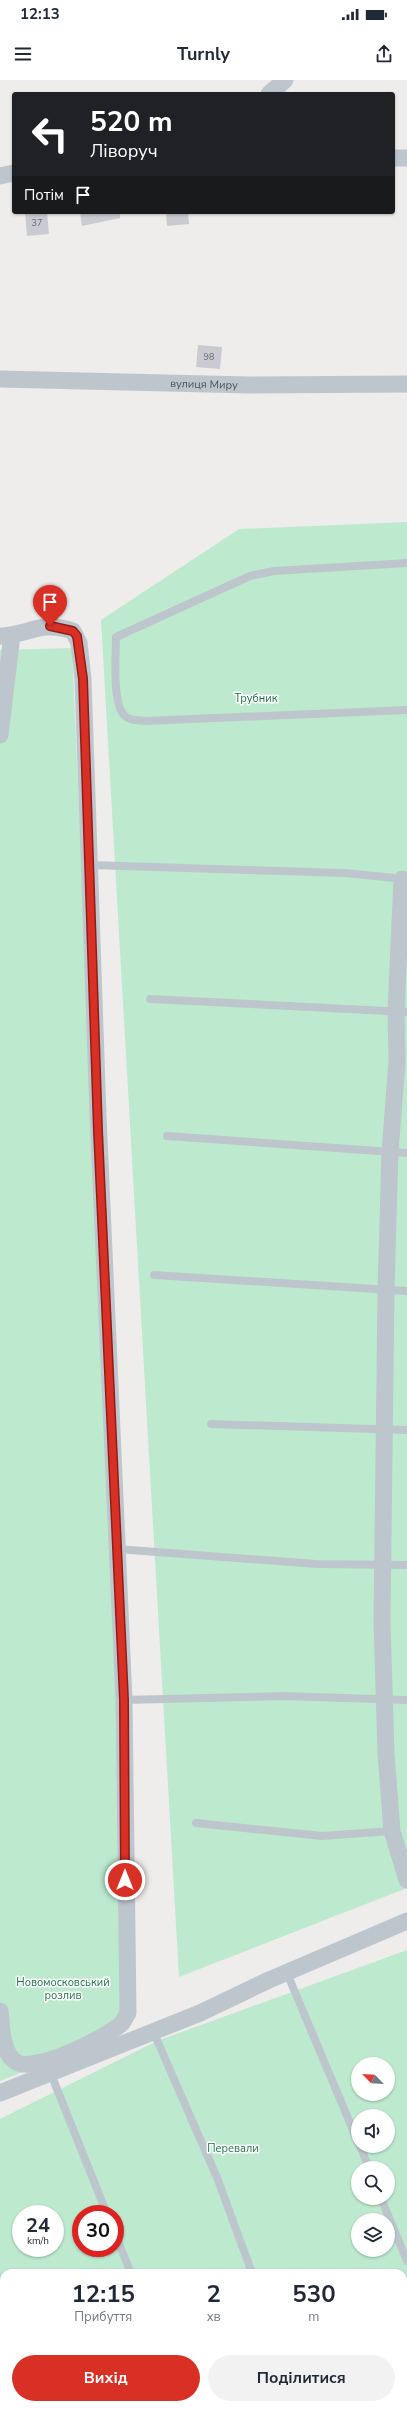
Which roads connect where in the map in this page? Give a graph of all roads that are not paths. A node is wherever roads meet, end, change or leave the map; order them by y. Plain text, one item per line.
1 (395, 158) edge
2 (407, 158) edge
3 (12, 173) edge
4 (0, 176) edge
5 (0, 379) edge
6 (407, 384) edge
7 (407, 563) edge
8 (6, 635) edge
9 (407, 710) edge
10 (0, 735) edge
11 (89, 864) junction
12 (404, 879) edge
13 (150, 1000) dead end
14 (402, 1011) edge
15 (167, 1136) dead end
16 (399, 1153) edge
17 (154, 1275) dead end
18 (386, 1290) junction
19 (407, 1291) edge
20 (211, 1424) dead end
21 (383, 1429) junction
22 (407, 1430) edge
23 (117, 1549) junction
24 (383, 1564) junction
25 (407, 1565) edge
26 (385, 1699) junction
27 (124, 1700) junction
28 (407, 1700) edge
29 (196, 1823) dead end
30 (392, 1831) junction
31 (407, 1880) edge
32 (407, 1921) edge
33 (287, 1973) junction
34 (0, 2011) edge
35 (153, 2031) junction
36 (51, 2074) junction
37 (0, 2092) edge
38 (351, 2125) edge
39 (103, 2205) edge
40 (384, 2205) edge
41 (124, 2256) edge
42 (407, 2261) edge
43 (129, 2269) edge
44 (251, 2269) edge

1 - 2 street
3 - 4 street
5 - 6 street, вулиця Миру
7 - 9 lane
8 - 10 street
8 - 11 street
11 - 12 lane
11 - 23 street
12 - 14 street
13 - 14 lane
14 - 16 street
15 - 16 lane
16 - 18 street
17 - 18 lane
18 - 19 lane
18 - 21 street
20 - 21 lane
21 - 22 lane
21 - 24 street
23 - 24 lane
23 - 27 street
24 - 25 lane
24 - 26 street
26 - 27 lane
26 - 28 lane
26 - 30 street
27 - 34 street
29 - 30 lane
30 - 31 street
32 - 33 street
33 - 35 street
33 - 38 lane
35 - 36 street
35 - 44 lane
36 - 37 street
36 - 39 lane
40 - 42 lane
41 - 43 lane

